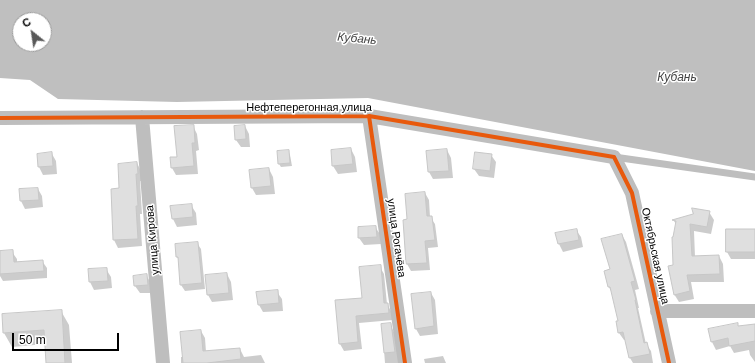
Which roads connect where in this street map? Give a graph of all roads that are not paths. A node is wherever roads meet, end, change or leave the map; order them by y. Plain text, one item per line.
1 (369, 116) junction
2 (142, 117) junction
3 (0, 118) edge
4 (614, 157) junction
5 (755, 177) edge
6 (658, 311) junction
7 (755, 311) edge
8 (163, 363) edge
9 (405, 363) edge
10 (669, 363) edge

1 - 2 street, Нефтеперегонная улица
1 - 4 street, Нефтеперегонная улица
1 - 9 street, улица Рогачёва
2 - 3 street, Нефтеперегонная улица
2 - 8 street, улица Кирова
4 - 5 lane
4 - 6 street, Октябрьская улица
6 - 7 street
6 - 10 street, Октябрьская улица

